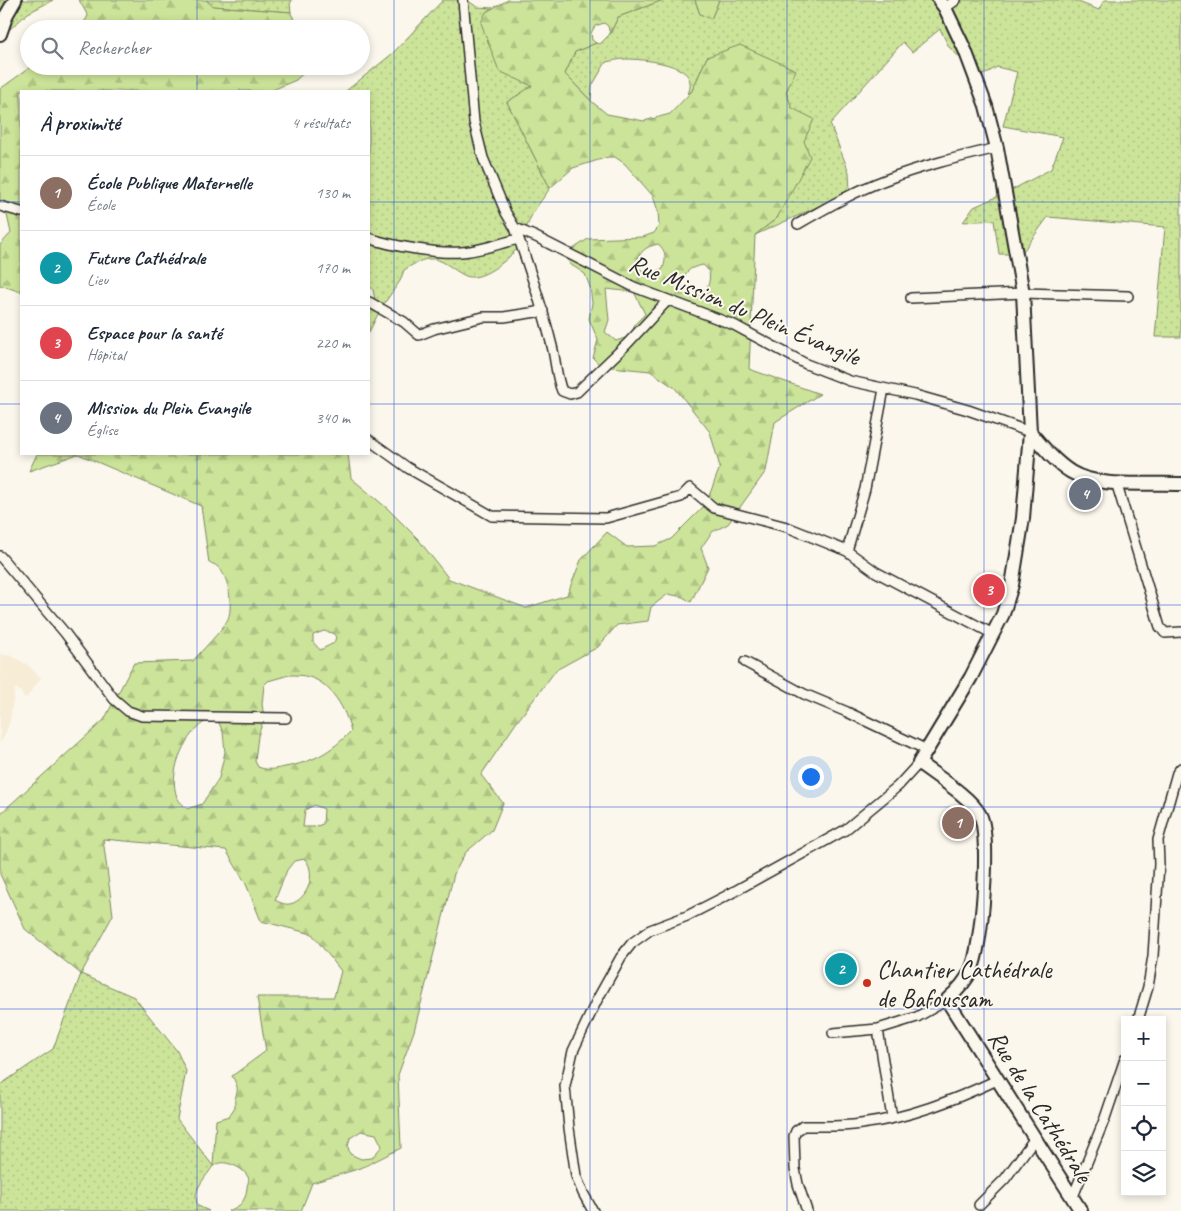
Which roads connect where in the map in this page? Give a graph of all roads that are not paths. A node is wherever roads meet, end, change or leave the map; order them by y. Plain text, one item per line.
1 (15, 0) edge
2 (463, 0) edge
3 (956, 0) edge
4 (942, 4) edge
5 (0, 34) edge
6 (997, 148) junction
7 (0, 206) edge
8 (20, 212) edge
9 (798, 224) dead end
10 (515, 228) junction
11 (370, 238) edge
12 (519, 239) junction
13 (1022, 293) junction
14 (1128, 296) dead end
15 (911, 298) dead end
16 (668, 300) junction
17 (370, 303) edge
18 (543, 311) junction
19 (884, 389) junction
20 (1030, 432) junction
21 (370, 441) edge
22 (1116, 482) junction
23 (1181, 484) edge
24 (847, 551) junction
25 (0, 556) edge
26 (1181, 632) edge
27 (993, 634) junction
28 (746, 662) dead end
29 (286, 718) dead end
30 (927, 750) junction
31 (919, 763) junction
32 (1181, 768) edge
33 (947, 1000) junction
34 (1139, 1016) edge
35 (878, 1029) junction
36 (833, 1033) dead end
37 (1124, 1061) edge
38 (998, 1080) junction
39 (892, 1118) junction
40 (1035, 1138) junction
41 (1072, 1199) junction
42 (979, 1206) dead end
43 (590, 1210) edge
44 (807, 1211) edge
45 (1081, 1211) edge

1 - 5 street
2 - 10 street
3 - 4 street
4 - 6 street
6 - 9 street
6 - 13 street
7 - 8 street
10 - 12 street
10 - 16 street, Rue Mission du Plein Évangile
11 - 12 street
12 - 18 street
13 - 14 street
13 - 15 street
13 - 20 street
16 - 18 street
16 - 19 street, Rue Mission du Plein Évangile
17 - 18 street
19 - 20 street, Rue Mission du Plein Évangile
19 - 24 street
20 - 22 street, Rue Mission du Plein Évangile
20 - 27 street
21 - 24 street
22 - 23 street, Rue Mission du Plein Évangile
22 - 26 street
24 - 27 street
25 - 29 street
27 - 30 street
28 - 30 street
30 - 31 street
31 - 33 street
31 - 43 street
32 - 34 street
33 - 35 street
33 - 38 street, Rue de la Cathédrale
35 - 36 street
35 - 39 street
37 - 41 street
38 - 39 street
38 - 40 street, Rue de la Cathédrale
39 - 44 street
40 - 41 street, Rue de la Cathédrale
40 - 42 street
41 - 45 street, Rue de la Cathédrale

